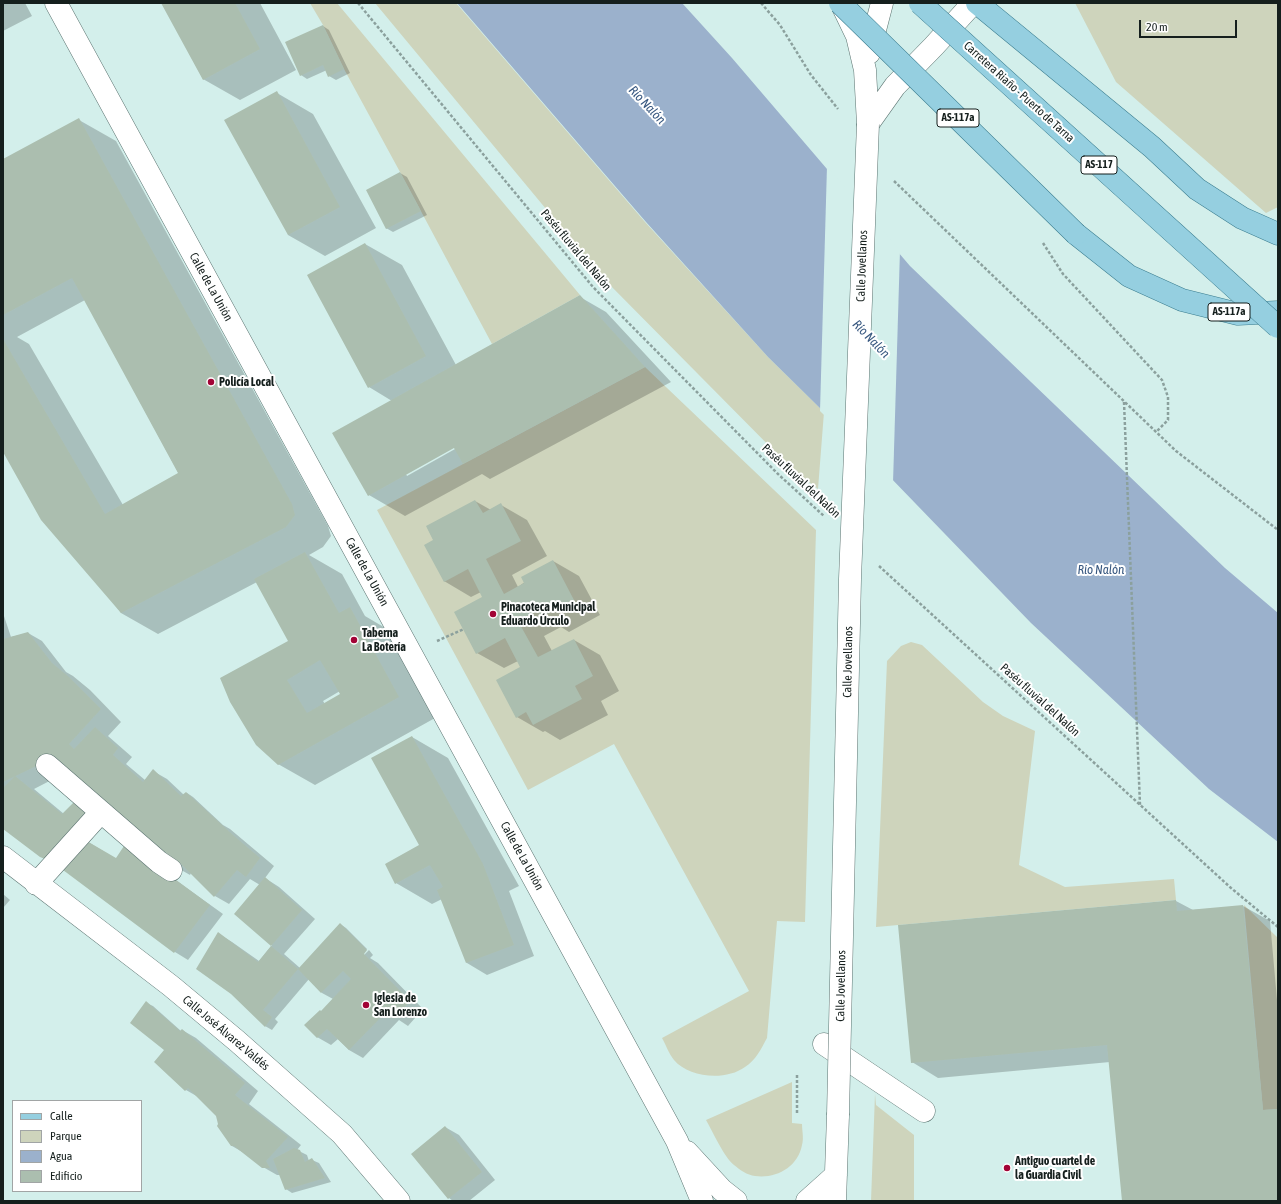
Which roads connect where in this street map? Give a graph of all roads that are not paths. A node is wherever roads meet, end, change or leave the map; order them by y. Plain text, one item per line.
1 (56, 3) edge
2 (840, 3) edge
3 (882, 3) edge
4 (920, 3) edge
5 (973, 3) edge
6 (977, 3) edge
7 (865, 70) junction
8 (868, 124) junction
9 (1278, 234) edge
10 (1278, 312) edge
11 (1278, 327) edge
12 (47, 765) dead end
13 (101, 812) junction
14 (3, 857) edge
15 (172, 870) dead end
16 (36, 884) junction
17 (824, 1044) dead end
18 (924, 1111) dead end
19 (677, 1141) junction
20 (836, 1175) junction
21 (399, 1201) edge
22 (702, 1201) edge
23 (736, 1201) edge
24 (807, 1201) edge
25 (835, 1201) edge

1 - 19 street, Calle de La Unión
2 - 7 street, AS-117a
2 - 10 main road, AS-117a, bridge
3 - 7 street, AS-117a
4 - 11 main road, Carretera Riaño - Puerto de Tarna / AS-117, bridge
5 - 8 street
6 - 9 main road
7 - 8 street, AS-117a
8 - 20 street, Calle Jovellanos / AS-117a, bridge
12 - 13 street
13 - 15 street
13 - 16 street
14 - 16 street, Calle José Álvarez Valdés
16 - 21 street, Calle José Álvarez Valdés
17 - 18 street
19 - 22 street, Calle de La Unión
19 - 23 street, Calle de La Unión
20 - 24 street
20 - 25 street, Calle Jovellanos / AS-117a

